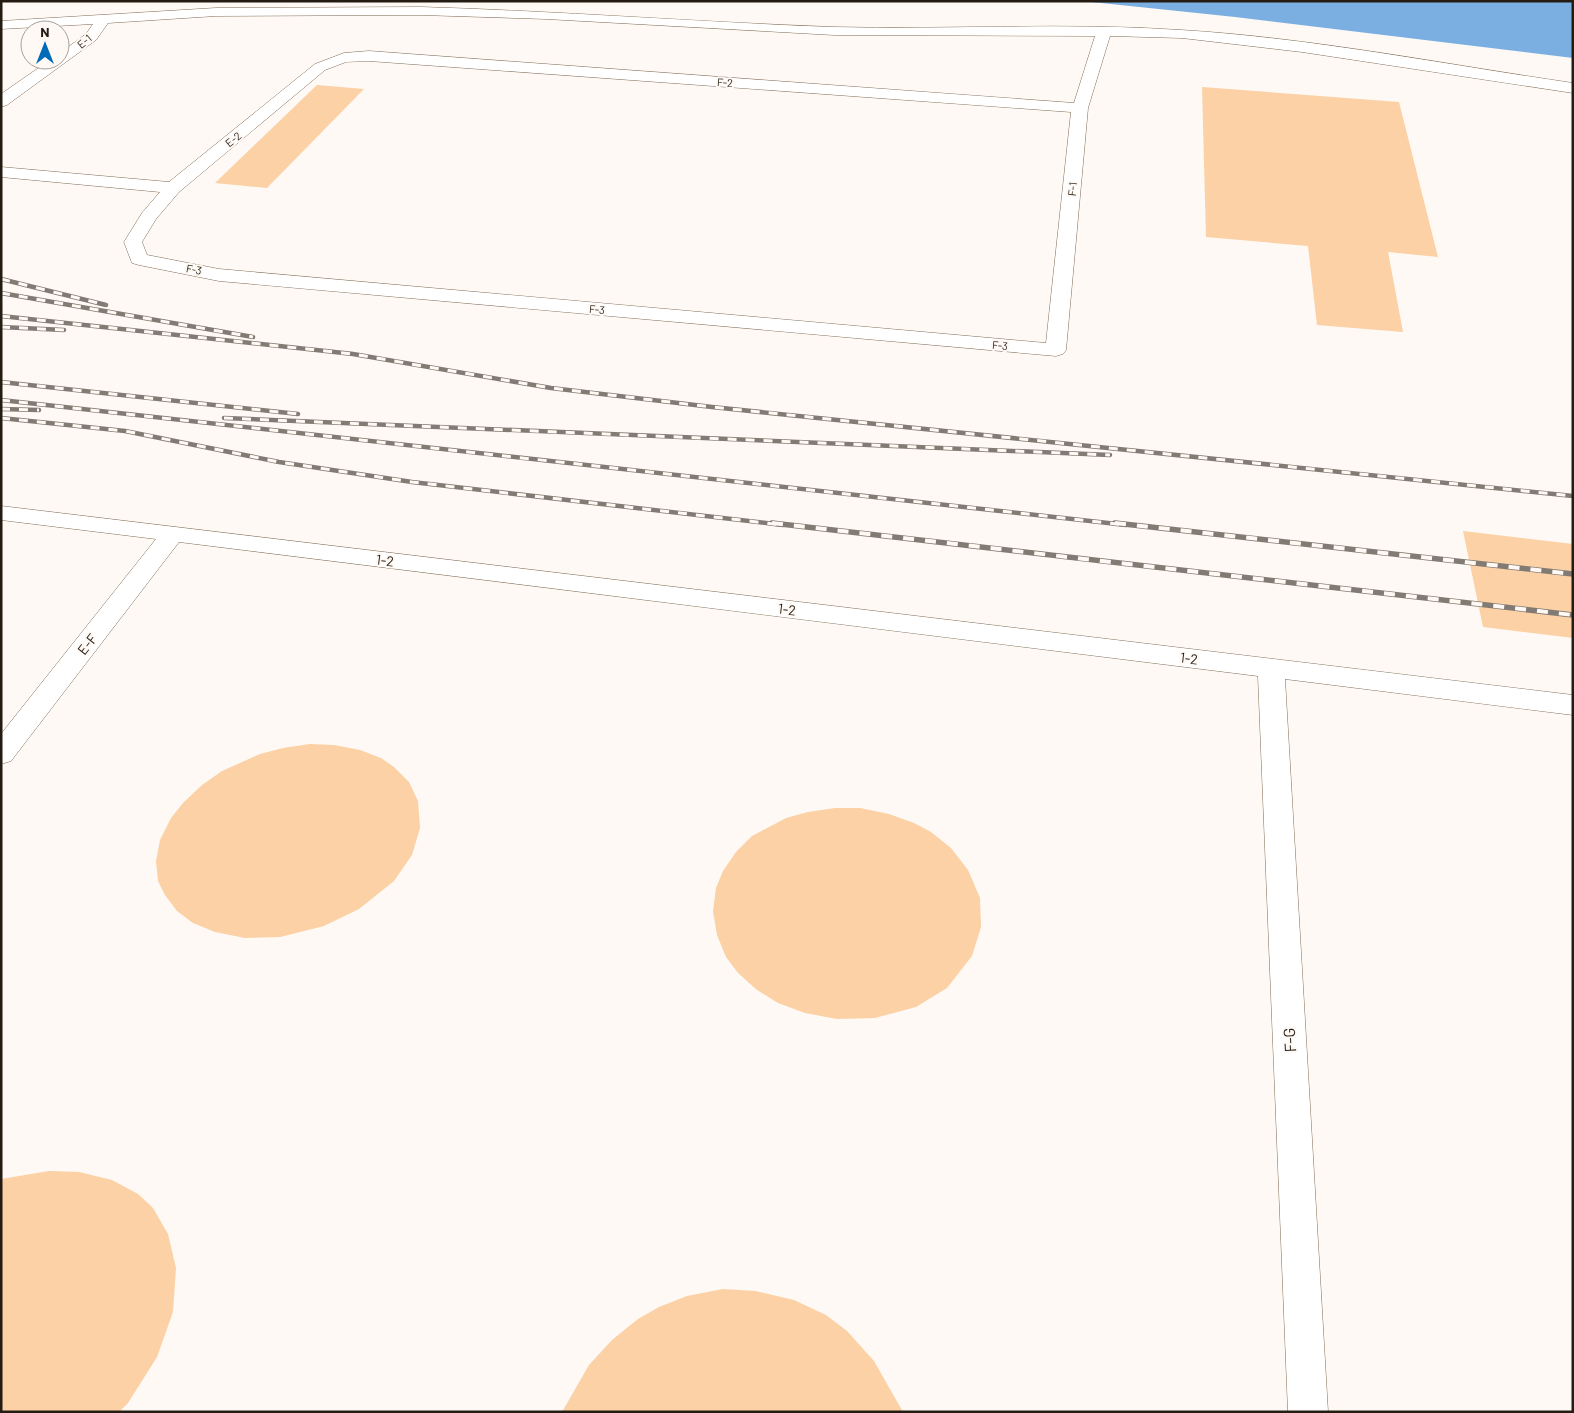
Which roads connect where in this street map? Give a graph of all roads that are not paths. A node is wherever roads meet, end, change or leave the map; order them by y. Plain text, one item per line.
1 (104, 18) junction
2 (1, 25) edge
3 (1104, 31) junction
4 (70, 53) edge
5 (369, 56) joint
6 (46, 70) edge
7 (1573, 88) edge
8 (1, 102) edge
9 (1080, 108) junction
10 (1, 172) edge
11 (173, 188) junction
12 (139, 258) joint
13 (1056, 350) joint
14 (1, 513) edge
15 (174, 534) junction
16 (1271, 668) junction
17 (1573, 705) edge
18 (1, 754) edge
19 (1308, 1412) edge

1 - 2 lane
1 - 3 lane
1 - 4 lane, E-1
3 - 7 lane
3 - 9 lane, F-1
5 - 9 lane, F-2
5 - 11 lane, E-2
6 - 8 lane, E-1
9 - 13 lane, F-1
10 - 11 lane
11 - 12 lane, E-2
12 - 13 lane, F-3
14 - 15 lane, 1-2
15 - 16 lane, 1-2
15 - 18 lane, E-F
16 - 17 lane, 1-2
16 - 19 lane, F-G

